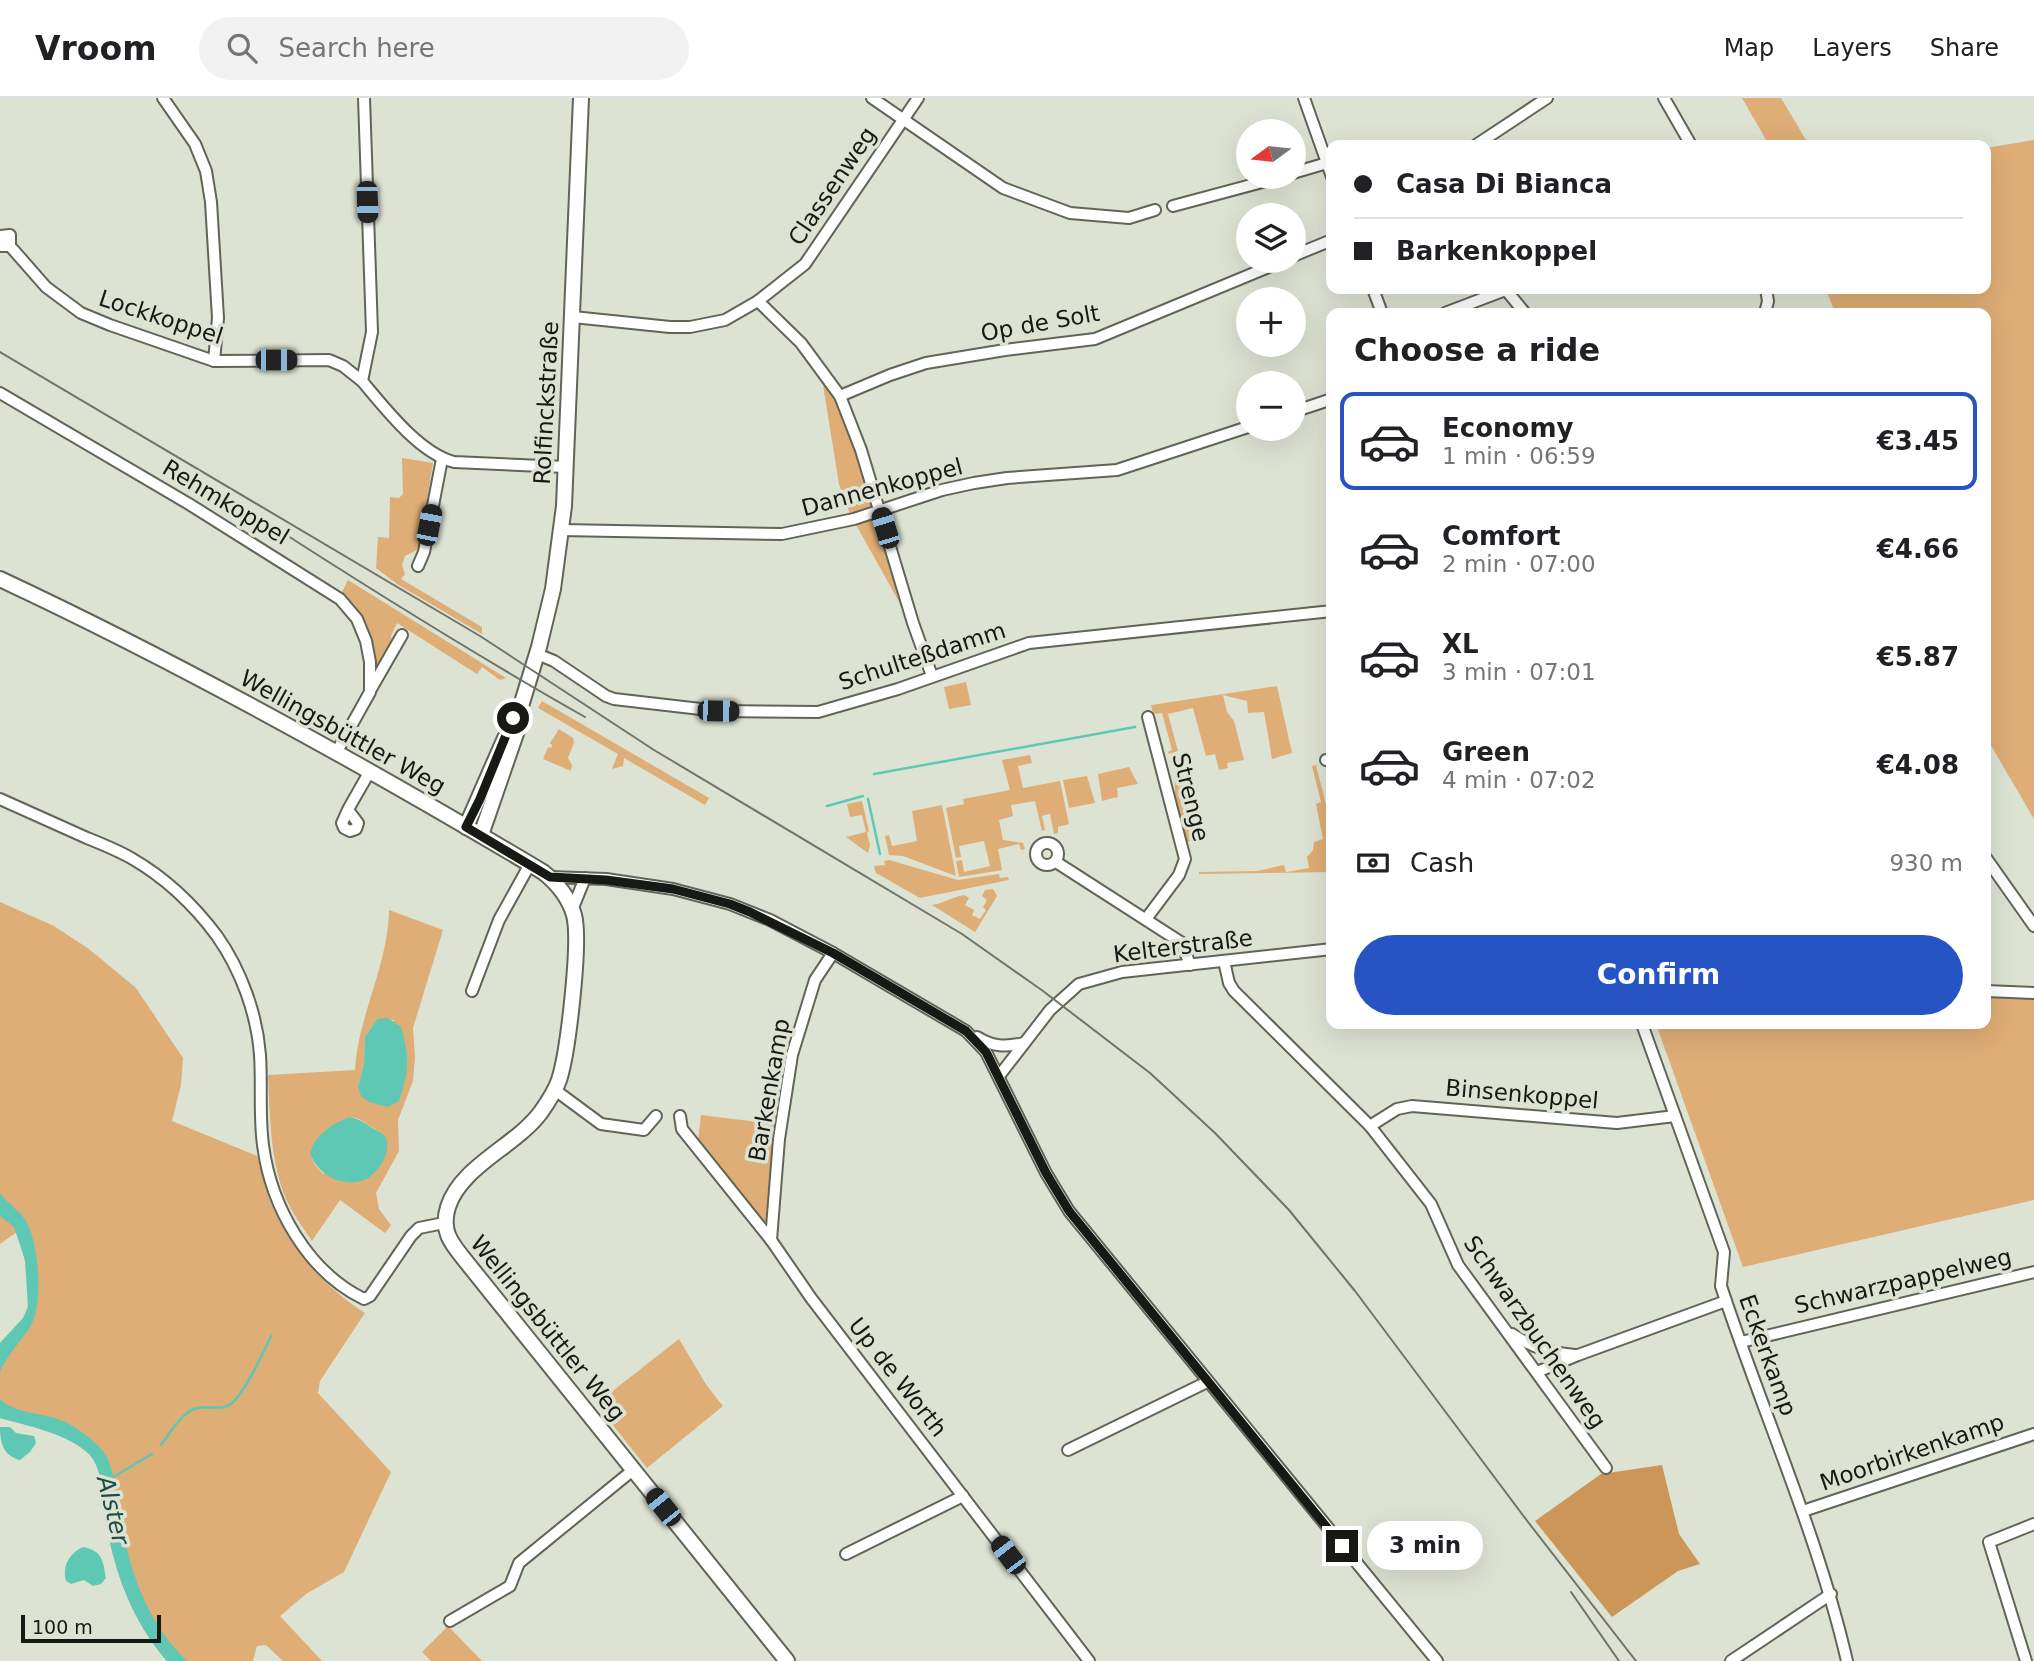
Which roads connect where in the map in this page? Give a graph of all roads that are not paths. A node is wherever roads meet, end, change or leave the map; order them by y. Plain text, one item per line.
1 (163, 98) edge
2 (363, 98) edge
3 (581, 98) edge
4 (872, 98) edge
5 (918, 98) edge
6 (1304, 98) edge
7 (1547, 98) edge
8 (1664, 98) edge
9 (902, 120) junction
10 (1484, 140) edge
11 (1688, 140) edge
12 (1326, 160) edge
13 (1326, 163) edge
14 (1306, 169) edge
15 (1236, 189) edge
16 (1173, 206) dead end
17 (1155, 210) dead end
18 (1326, 242) edge
19 (10, 246) dead end
20 (1306, 251) edge
21 (1254, 273) edge
22 (1494, 294) edge
23 (758, 301) junction
24 (1458, 308) edge
25 (573, 317) junction
26 (214, 361) junction
27 (362, 381) junction
28 (0, 393) edge
29 (839, 396) junction
30 (1326, 401) edge
31 (1306, 408) edge
32 (1236, 431) edge
33 (442, 459) junction
34 (566, 467) junction
35 (880, 511) junction
36 (561, 530) junction
37 (418, 566) dead end
38 (0, 579) edge
39 (1326, 612) edge
40 (402, 635) dead end
41 (537, 654) junction
42 (932, 676) junction
43 (370, 692) junction
44 (521, 706) junction
45 (1148, 718) dead end
46 (336, 753) junction
47 (370, 771) junction
48 (0, 799) edge
49 (348, 810) dead end
50 (466, 827) junction
51 (481, 835) junction
52 (1056, 862) dead end
53 (530, 864) junction
54 (1991, 865) edge
55 (550, 877) junction
56 (585, 878) junction
57 (572, 910) junction
58 (1146, 919) junction
59 (2034, 926) edge
60 (1326, 950) edge
61 (833, 953) junction
62 (1224, 961) junction
63 (1190, 965) junction
64 (472, 991) dead end
65 (1991, 991) edge
66 (2034, 993) edge
67 (1644, 1029) edge
68 (966, 1031) junction
69 (1024, 1043) junction
70 (999, 1076) junction
71 (555, 1090) junction
72 (656, 1116) dead end
73 (680, 1116) dead end
74 (1675, 1116) junction
75 (1370, 1126) junction
76 (444, 1223) junction
77 (771, 1240) junction
78 (2034, 1272) edge
79 (1726, 1301) junction
80 (1505, 1329) junction
81 (1741, 1342) junction
82 (1578, 1355) junction
83 (1536, 1372) junction
84 (1206, 1382) junction
85 (2034, 1434) edge
86 (1068, 1450) dead end
87 (1606, 1468) dead end
88 (633, 1470) junction
89 (963, 1496) junction
90 (1803, 1511) junction
91 (2034, 1524) edge
92 (845, 1554) dead end
93 (1830, 1594) junction
94 (450, 1621) dead end
95 (787, 1661) edge
96 (1090, 1661) edge
97 (1437, 1661) edge
98 (1731, 1661) edge
99 (1847, 1661) edge
100 (2026, 1661) edge

1 - 26 street
2 - 27 street
3 - 25 main road, Rolfinckstraße
4 - 9 street
5 - 9 street, Classenweg
6 - 12 street
7 - 10 street
8 - 11 street
9 - 17 street
9 - 23 street, Classenweg
13 - 14 street
15 - 16 street
18 - 20 street
19 - 26 street, Lockkoppel
21 - 29 street, Op de Solt
22 - 24 street
23 - 25 street, Classenweg
23 - 29 street
25 - 34 main road, Rolfinckstraße
26 - 27 street, Lockkoppel
27 - 33 street, Lockkoppel
28 - 43 street, Rehmkoppel
29 - 35 street
30 - 31 street
32 - 35 street, Dannenkoppel
33 - 34 street
33 - 37 street
34 - 36 main road, Rolfinckstraße
35 - 36 street, Dannenkoppel
35 - 42 street
36 - 41 main road, Rolfinckstraße
38 - 46 main road, Wellingsbüttler Weg
39 - 42 street, Schulteßdamm
40 - 43 street
41 - 42 street, Schulteßdamm
41 - 44 main road, Rolfinckstraße
43 - 46 street
44 - 50 main road, Rolfinckstraße
44 - 51 main road, Rolfinckstraße
45 - 58 street, Strenge
46 - 47 main road, Wellingsbüttler Weg
47 - 49 street
47 - 50 main road, Wellingsbüttler Weg
48 - 76 street
50 - 51 main road, Wellingsbüttler Weg
51 - 53 main road, Wellingsbüttler Weg
52 - 58 street
53 - 55 main road, Wellingsbüttler Weg
53 - 64 street
54 - 59 street
55 - 56 street
55 - 57 main road, Wellingsbüttler Weg
56 - 57 street
56 - 61 street
57 - 71 main road, Wellingsbüttler Weg
58 - 63 street
60 - 62 street, Kelterstraße
61 - 68 street
61 - 77 street, Barkenkamp
62 - 63 street, Kelterstraße
62 - 75 street, Schwarzbuchenweg
63 - 69 street, Kelterstraße
65 - 66 street
67 - 74 street, Eckerkamp
68 - 69 street
68 - 70 street
69 - 70 street, Kelterstraße
70 - 84 street
71 - 72 street
71 - 76 main road, Wellingsbüttler Weg
73 - 77 street, Up de Worth
74 - 75 street, Binsenkoppel
74 - 79 street, Eckerkamp
75 - 80 street, Schwarzbuchenweg
76 - 88 main road, Wellingsbüttler Weg
77 - 89 street, Up de Worth
78 - 81 street, Schwarzpappelweg
79 - 81 street, Eckerkamp
79 - 82 street
80 - 82 street
80 - 83 street, Schwarzbuchenweg
81 - 90 street, Eckerkamp
82 - 83 street
83 - 87 street, Schwarzbuchenweg
84 - 86 street
84 - 97 street
85 - 90 street, Moorbirkenkamp
88 - 94 street
88 - 95 main road, Wellingsbüttler Weg
89 - 92 street
89 - 96 street, Up de Worth
90 - 93 street, Eckerkamp
91 - 100 street
93 - 98 street
93 - 99 street, Eckerkamp

